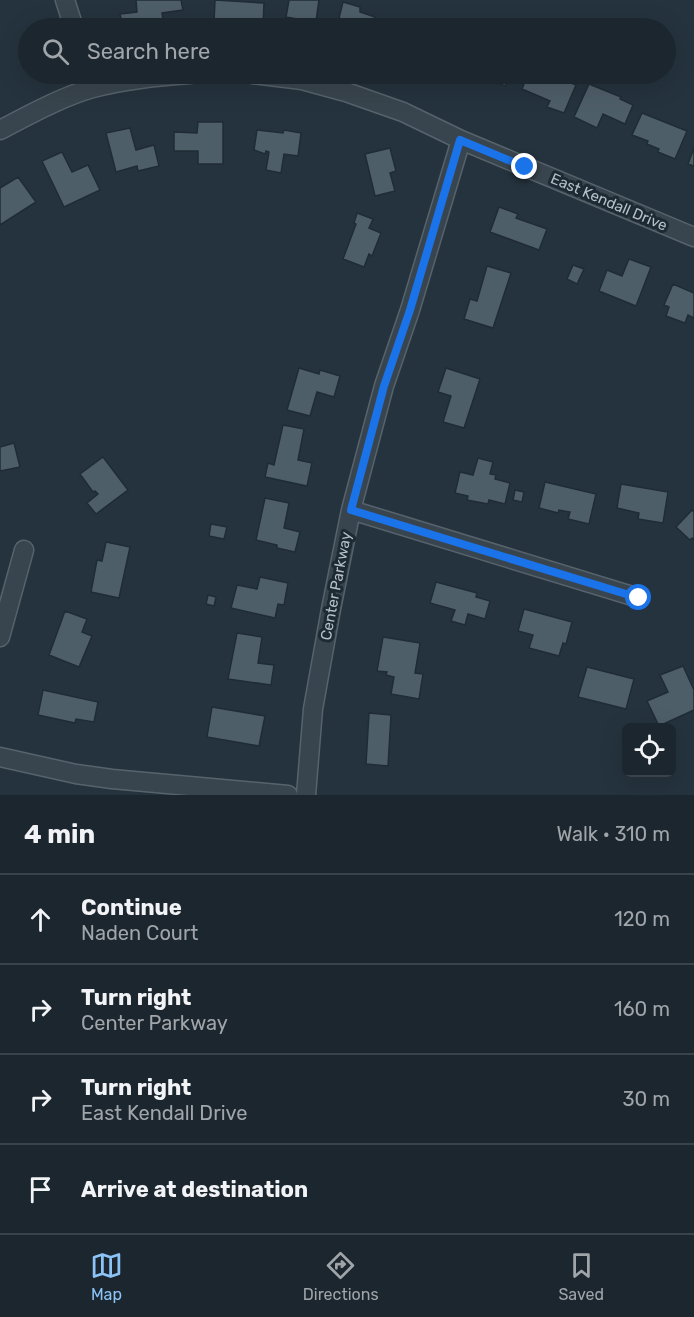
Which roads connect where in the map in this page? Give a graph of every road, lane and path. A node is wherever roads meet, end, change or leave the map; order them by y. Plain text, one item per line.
1 (65, 0) edge
2 (71, 18) edge
3 (85, 84) edge
4 (317, 84) edge
5 (0, 130) edge
6 (460, 140) junction
7 (694, 237) edge
8 (351, 510) junction
9 (24, 550) dead end
10 (639, 598) dead end
11 (0, 637) edge
12 (0, 757) edge
13 (288, 795) edge
14 (306, 795) edge

1 - 2 street
3 - 5 street
4 - 6 street, East Kendall Drive
6 - 7 street, East Kendall Drive
6 - 8 street, Center Parkway
8 - 10 street
8 - 14 street, Center Parkway
9 - 11 street
12 - 13 street

